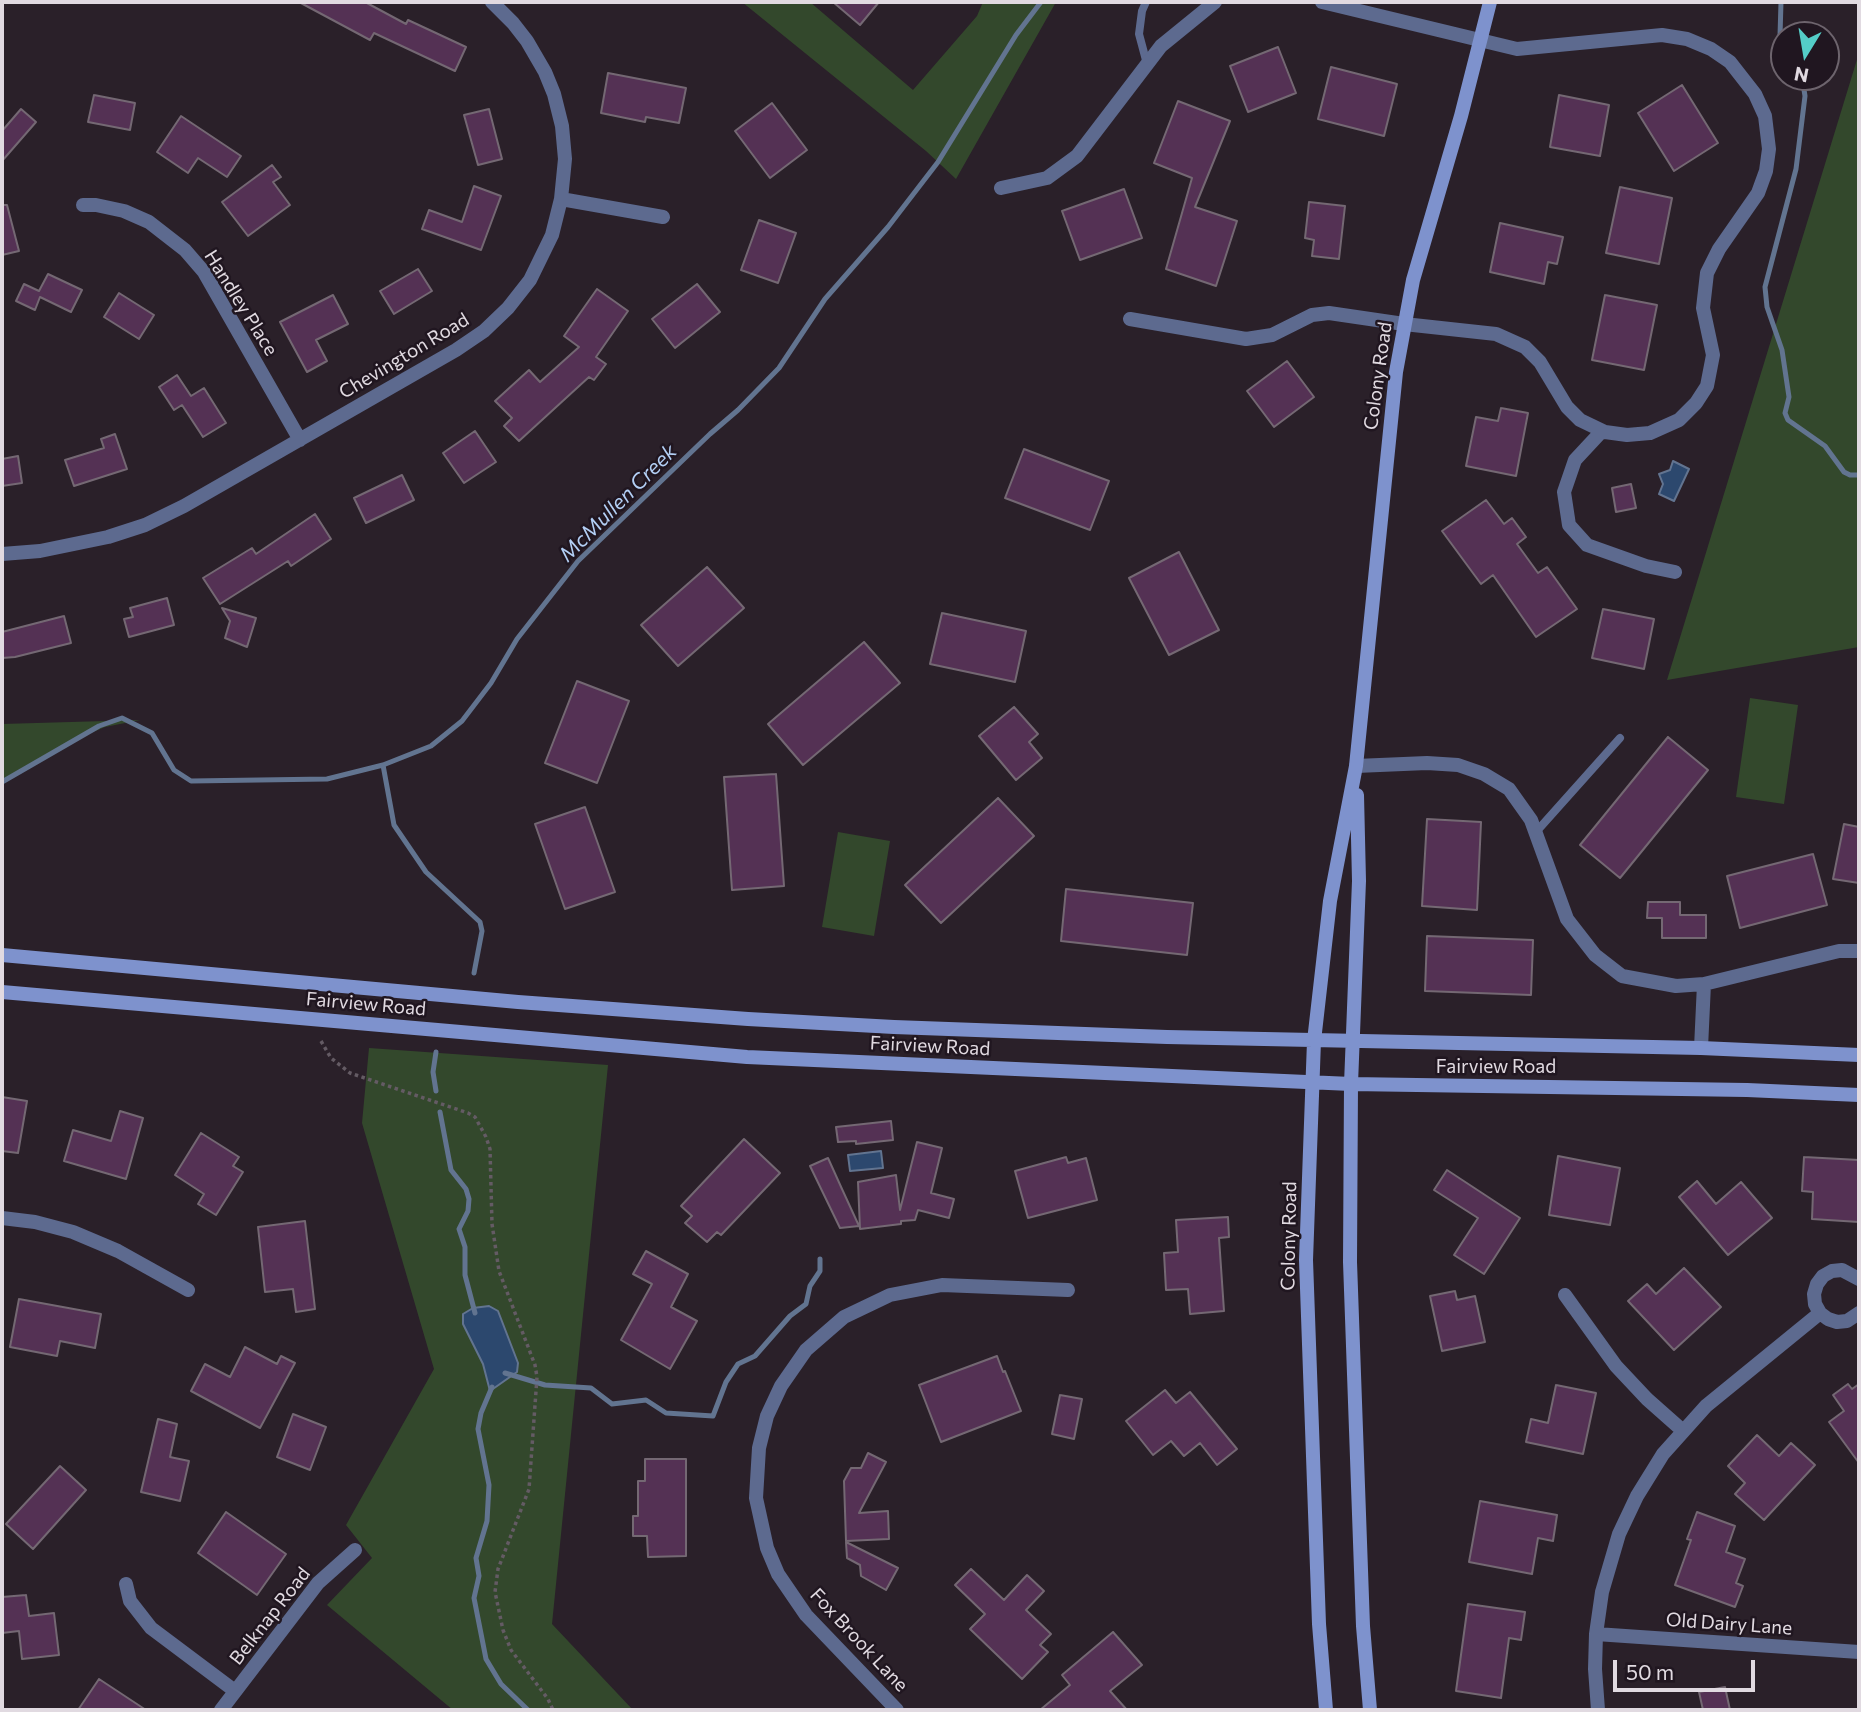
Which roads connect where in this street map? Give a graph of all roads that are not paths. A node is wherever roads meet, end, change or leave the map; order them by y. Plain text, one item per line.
1 (492, 2) edge
2 (1146, 2) edge
3 (1214, 2) edge
4 (1322, 2) edge
5 (1490, 2) edge
6 (1481, 41) junction
7 (1147, 64) junction
8 (1000, 188) dead end
9 (561, 199) junction
10 (83, 205) dead end
11 (663, 217) dead end
12 (1130, 319) dead end
13 (1404, 324) junction
14 (1602, 431) junction
15 (300, 440) junction
16 (2, 554) edge
17 (1675, 572) dead end
18 (1620, 738) dead end
19 (1356, 766) junction
20 (1535, 833) junction
21 (1859, 951) edge
22 (2, 955) edge
23 (1704, 984) junction
24 (2, 992) edge
25 (1314, 1041) junction
26 (1353, 1041) junction
27 (1701, 1048) junction
28 (1859, 1055) edge
29 (1312, 1081) junction
30 (1351, 1084) junction
31 (1859, 1095) edge
32 (2, 1218) edge
33 (1859, 1279) edge
34 (188, 1290) dead end
35 (1068, 1290) dead end
36 (1565, 1295) dead end
37 (1820, 1312) junction
38 (1859, 1312) edge
39 (1682, 1430) junction
40 (355, 1550) dead end
41 (126, 1584) dead end
42 (1597, 1634) junction
43 (1859, 1652) edge
44 (235, 1691) junction
45 (221, 1710) edge
46 (897, 1710) edge
47 (1326, 1710) edge
48 (1370, 1710) edge
49 (1598, 1710) edge

1 - 9 street, Chevington Road
2 - 7 lane
3 - 7 street
4 - 6 street
5 - 6 main road, Colony Road
6 - 13 main road, Colony Road
6 - 14 street
7 - 8 street
9 - 11 street
9 - 15 street, Chevington Road
10 - 15 street, Handley Place
12 - 13 street
13 - 14 street
13 - 19 main road, Colony Road
14 - 17 street
15 - 16 street, Chevington Road
18 - 20 lane
19 - 20 street
19 - 25 main road, Colony Road
19 - 26 main road, Colony Road
20 - 23 street
21 - 23 street
22 - 25 main road, Fairview Road
23 - 27 street
24 - 29 main road, Fairview Road
25 - 26 main road, Fairview Road
25 - 29 main road, Colony Road
26 - 27 main road, Fairview Road
26 - 30 main road, Colony Road
27 - 28 main road, Fairview Road
29 - 30 main road, Fairview Road
29 - 47 main road, Colony Road
30 - 31 main road, Fairview Road
30 - 48 main road, Colony Road
32 - 34 street
33 - 37 street
35 - 46 street, Fox Brook Lane
36 - 39 street
37 - 38 street
37 - 39 street
39 - 42 street
40 - 44 street, Belknap Road
41 - 44 street
42 - 43 street, Old Dairy Lane
42 - 49 street
44 - 45 street, Belknap Road

